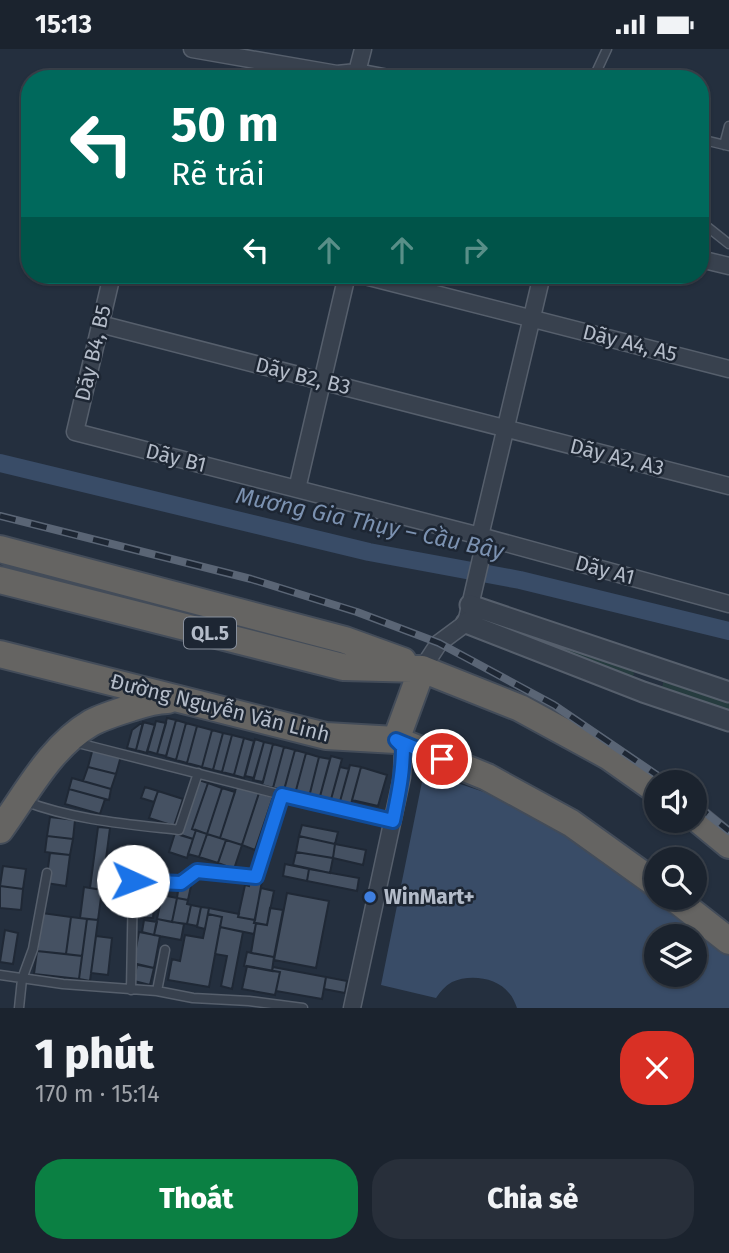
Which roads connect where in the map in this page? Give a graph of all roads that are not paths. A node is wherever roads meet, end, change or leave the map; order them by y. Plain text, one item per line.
1 (192, 49) edge
2 (363, 49) edge
3 (607, 49) edge
4 (319, 70) edge
5 (358, 70) edge
6 (597, 70) edge
7 (729, 126) edge
8 (709, 141) edge
9 (727, 145) edge
10 (709, 228) edge
11 (729, 244) edge
12 (709, 261) edge
13 (729, 267) edge
14 (110, 284) edge
15 (345, 284) edge
16 (397, 284) edge
17 (540, 284) edge
18 (532, 318) junction
19 (100, 324) junction
20 (729, 369) edge
21 (322, 381) junction
22 (506, 428) junction
23 (75, 432) joint
24 (729, 486) edge
25 (297, 489) junction
26 (480, 536) junction
27 (0, 549) edge
28 (0, 580) edge
29 (728, 601) edge
30 (470, 608) junction
31 (0, 655) edge
32 (652, 667) junction
33 (422, 669) junction
34 (643, 692) junction
35 (729, 692) edge
36 (184, 701) junction
37 (729, 721) edge
38 (396, 740) junction
39 (68, 741) junction
40 (198, 773) junction
41 (644, 782) edge
42 (282, 795) junction
43 (22, 800) junction
44 (393, 821) junction
45 (707, 827) edge
46 (0, 830) edge
47 (729, 845) edge
48 (47, 873) dead end
49 (644, 875) edge
50 (689, 910) edge
51 (729, 941) edge
52 (165, 950) dead end
53 (0, 975) edge
54 (22, 979) junction
55 (131, 990) junction
56 (157, 991) junction
57 (193, 998) junction
58 (19, 1008) edge
59 (191, 1008) edge
60 (303, 1008) edge
61 (352, 1008) edge

1 - 4 street
2 - 5 street
3 - 6 lane
7 - 9 lane
8 - 9 lane
10 - 11 lane
12 - 13 street
14 - 19 street, Dãy B4, B5
15 - 21 street
16 - 18 street
17 - 18 street
18 - 20 street, Dãy A4, A5
18 - 22 street
19 - 21 street, Dãy B2, B3
19 - 23 street, Dãy B4, B5
21 - 22 street, Dãy B2, B3
21 - 25 street
22 - 24 street, Dãy A2, A3
22 - 26 street
23 - 25 street, Dãy B1
25 - 26 street, Dãy B1
26 - 29 street, Dãy A1
26 - 30 street
27 - 33 highway
28 - 33 highway, QL.5
30 - 32 street
30 - 33 street
30 - 34 street
31 - 36 highway, Đường Nguyễn Văn Linh
32 - 34 street
32 - 35 street
33 - 38 highway
33 - 41 highway, QL.5
34 - 37 street
36 - 38 highway, Đường Nguyễn Văn Linh
36 - 39 highway
38 - 44 street
38 - 49 highway, Đường Nguyễn Văn Linh
39 - 40 lane
39 - 43 highway
40 - 42 lane
40 - 43 lane
42 - 44 lane
42 - 55 lane
43 - 46 highway
44 - 61 street
45 - 47 highway
48 - 54 lane
50 - 51 highway
52 - 56 lane
53 - 54 lane
54 - 55 lane
54 - 58 lane
55 - 56 lane
56 - 57 lane
57 - 59 lane
57 - 60 lane

